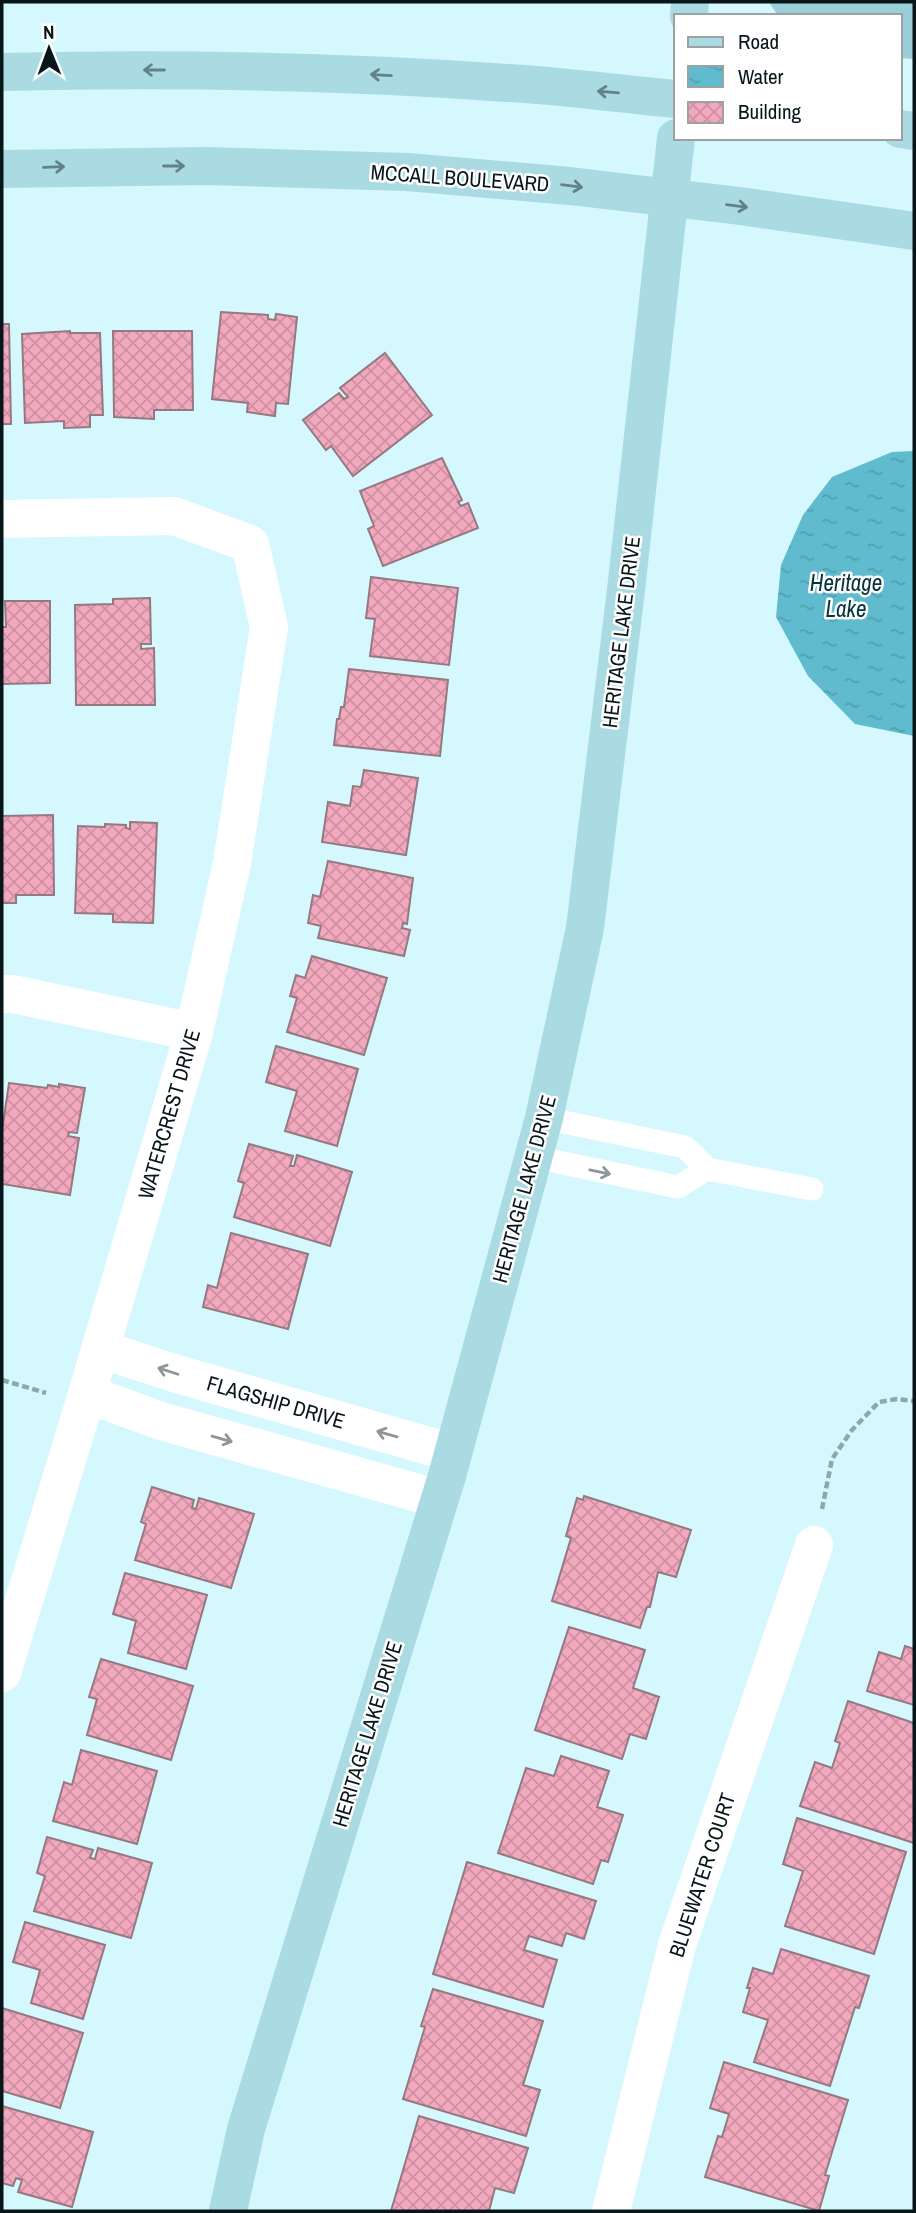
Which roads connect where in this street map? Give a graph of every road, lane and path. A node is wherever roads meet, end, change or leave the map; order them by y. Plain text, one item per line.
1 (2, 72) edge
2 (674, 99) edge
3 (676, 140) edge
4 (2, 169) edge
5 (670, 198) junction
6 (914, 231) edge
7 (2, 519) edge
8 (2, 994) edge
9 (194, 1032) junction
10 (544, 1118) junction
11 (534, 1157) junction
12 (707, 1170) junction
13 (812, 1189) dead end
14 (100, 1349) junction
15 (87, 1394) junction
16 (914, 1401) edge
17 (453, 1453) junction
18 (439, 1499) junction
19 (814, 1545) joint
20 (2, 1673) edge
21 (228, 2211) edge
22 (611, 2211) edge

2 -> 1 street
3 - 5 street, HERITAGE LAKE DRIVE
4 -> 5 street, MCCALL BOULEVARD
5 -> 6 street, MCCALL BOULEVARD
5 - 10 street, HERITAGE LAKE DRIVE
7 - 9 street, WATERCREST DRIVE
8 - 9 street
9 - 14 street, WATERCREST DRIVE
10 - 11 street, HERITAGE LAKE DRIVE
10 - 12 lane
11 -> 12 lane
11 - 17 street, HERITAGE LAKE DRIVE
12 - 13 lane
14 - 15 street, WATERCREST DRIVE
17 -> 14 street, FLAGSHIP DRIVE
15 -> 18 street
15 - 20 street, WATERCREST DRIVE
16 - 19 path
17 - 18 street, HERITAGE LAKE DRIVE
18 - 21 street, HERITAGE LAKE DRIVE
19 - 22 street, BLUEWATER COURT

